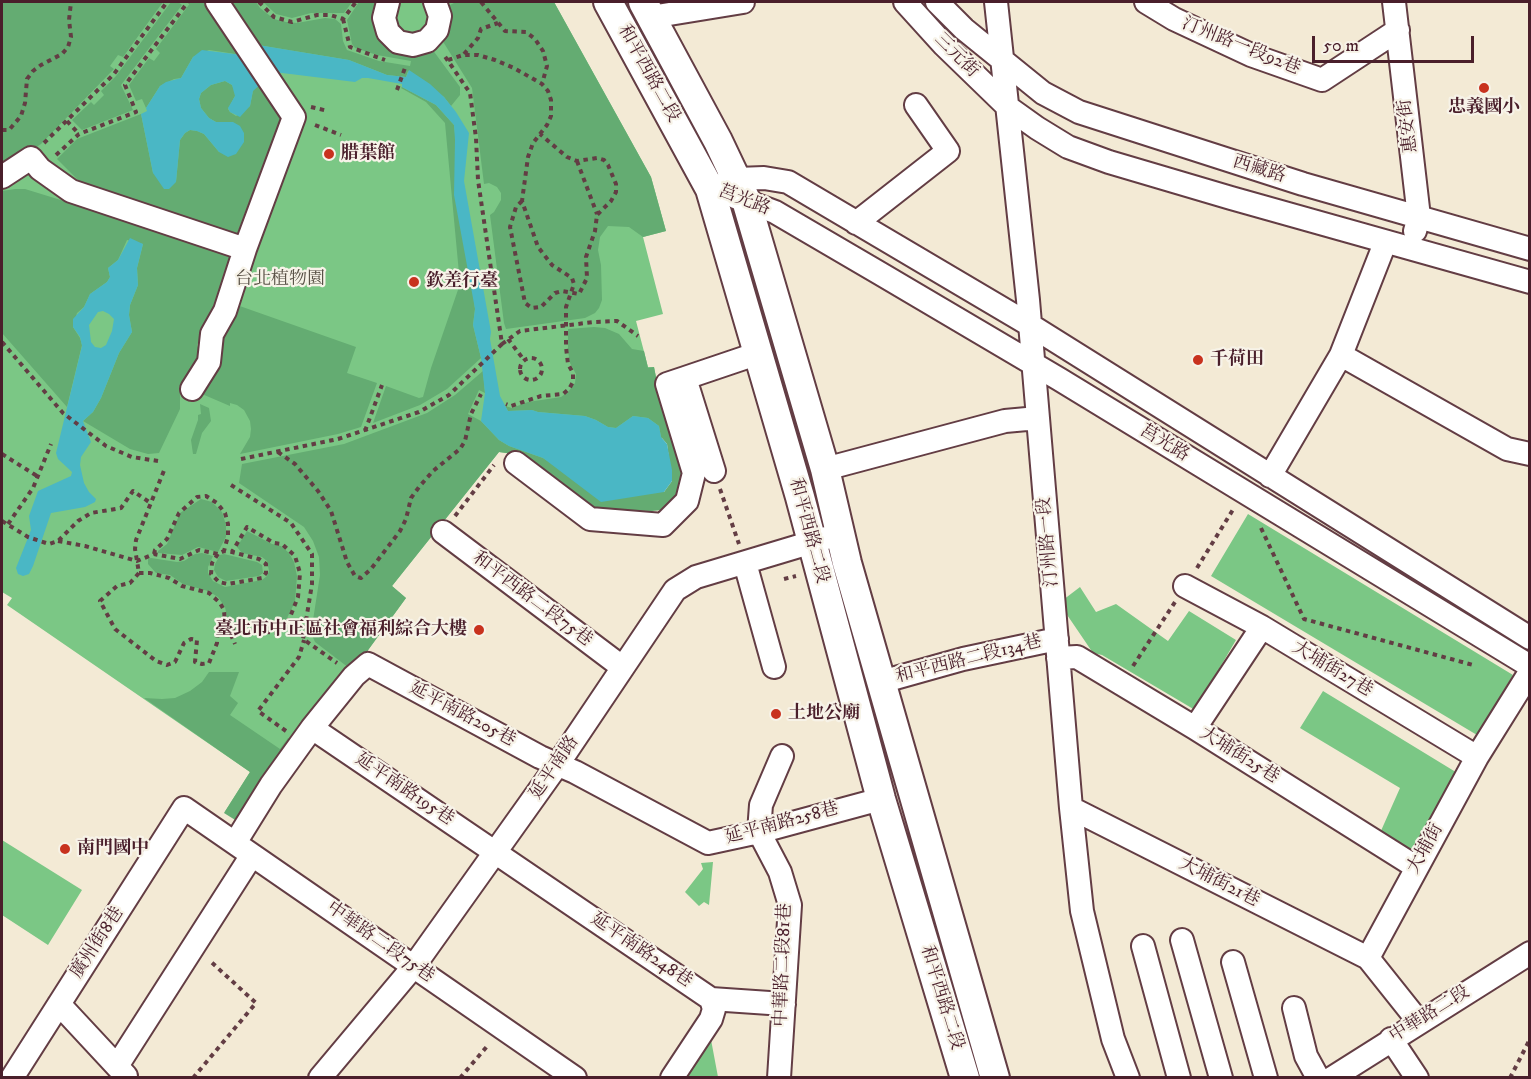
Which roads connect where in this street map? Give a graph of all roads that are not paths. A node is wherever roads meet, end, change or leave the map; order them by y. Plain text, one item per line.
1 (217, 2) edge
2 (388, 2) edge
3 (436, 2) edge
4 (608, 2) edge
5 (743, 2) edge
6 (905, 2) edge
7 (938, 2) edge
8 (996, 2) edge
9 (1146, 2) edge
10 (1394, 2) edge
11 (647, 9) edge
12 (1398, 30) junction
13 (1003, 60) junction
14 (916, 105) dead end
15 (1009, 108) junction
16 (2, 177) edge
17 (710, 189) junction
18 (742, 190) junction
19 (1419, 218) junction
20 (856, 223) junction
21 (1385, 243) junction
22 (245, 249) junction
23 (1530, 249) edge
24 (1409, 250) junction
25 (1530, 282) edge
26 (1030, 325) junction
27 (759, 353) junction
28 (1341, 355) junction
29 (1032, 363) junction
30 (685, 378) junction
31 (192, 389) dead end
32 (1038, 418) junction
33 (1530, 454) edge
34 (516, 463) road end
35 (825, 469) junction
36 (714, 471) road end
37 (1270, 476) junction
38 (443, 532) road end
39 (840, 534) junction
40 (812, 542) junction
41 (745, 562) junction
42 (1185, 586) dead end
43 (1262, 627) junction
44 (1530, 638) edge
45 (1057, 649) junction
46 (1530, 666) edge
47 (622, 667) junction
48 (774, 667) dead end
49 (1530, 672) edge
50 (881, 682) junction
51 (1195, 728) junction
52 (308, 733) junction
53 (782, 756) dead end
54 (1477, 757) junction
55 (558, 764) junction
56 (881, 799) junction
57 (184, 808) joint
58 (1071, 808) junction
59 (759, 832) junction
60 (244, 849) junction
61 (496, 852) junction
62 (1416, 867) junction
63 (1182, 940) dead end
64 (1143, 946) dead end
65 (1530, 953) edge
66 (1368, 958) junction
67 (1233, 962) dead end
68 (414, 966) junction
69 (711, 999) junction
70 (59, 1004) junction
71 (784, 1004) junction
72 (1294, 1008) dead end
73 (1419, 1022) junction
74 (1391, 1039) junction
75 (122, 1072) edge
76 (323, 1076) edge
77 (12, 1077) edge
78 (575, 1077) edge
79 (672, 1077) edge
80 (779, 1077) edge
81 (965, 1077) edge
82 (995, 1077) edge
83 (1128, 1077) edge
84 (1179, 1077) edge
85 (1221, 1077) edge
86 (1266, 1077) edge
87 (1318, 1077) edge
88 (1332, 1077) edge
89 (1417, 1077) edge

1 - 22 street
2 - 3 street
4 - 17 main road, 和平西路二段
5 - 11 street
6 - 15 street, 三元街
7 - 13 street, 三元街
8 - 13 street, 汀州路一段
9 - 12 street, 汀州路一段92巷
10 - 12 street, 惠安街
11 - 18 main road, 和平西路二段
12 - 19 street, 惠安街
13 - 15 street, 汀州路一段
13 - 19 street, 西藏路
14 - 20 street
15 - 21 street, 西藏路
15 - 26 street, 汀州路一段
16 - 22 street
17 - 18 street, 莒光路
17 - 27 main road, 和平西路二段
18 - 20 street, 莒光路
18 - 29 street, 莒光路
18 - 35 main road, 和平西路二段
19 - 23 street, 西藏路
19 - 24 street, 惠安街
20 - 26 street, 莒光路
21 - 24 street, 西藏路
21 - 28 street
22 - 31 street
24 - 25 street, 西藏路
26 - 29 street, 汀州路一段
26 - 37 street, 莒光路
27 - 30 street
27 - 40 main road, 和平西路二段
28 - 33 street
28 - 37 street
29 - 32 street, 汀州路一段
29 - 46 street, 莒光路
30 - 34 street
30 - 36 street
32 - 35 street
32 - 45 street, 汀州路一段
35 - 39 main road, 和平西路二段
37 - 44 street, 莒光路
38 - 47 street, 和平西路二段75巷
39 - 40 street, 延平南路
39 - 50 main road, 和平西路二段
40 - 41 street, 延平南路
40 - 56 main road, 和平西路二段
41 - 47 street, 延平南路
41 - 48 street
42 - 43 street, 大埔街27巷
43 - 51 street
43 - 54 street, 大埔街27巷
45 - 50 street, 和平西路二段134巷
45 - 51 street, 大埔街25巷
45 - 58 street, 汀州路一段
47 - 55 street, 延平南路
49 - 54 street, 大埔街
50 - 82 main road, 和平西路二段
51 - 62 street, 大埔街25巷
52 - 55 street, 延平南路205巷
52 - 60 street
52 - 61 street, 延平南路195巷
53 - 59 street
54 - 62 street, 大埔街
55 - 59 street, 延平南路258巷
55 - 61 street, 延平南路
56 - 59 street, 延平南路258巷
56 - 81 main road, 和平西路二段
57 - 60 street, 中華路二段75巷
57 - 70 street, 廣州街8巷
58 - 66 street, 大埔街21巷
58 - 83 street, 汀州路一段
59 - 71 street, 中華路二段81巷
60 - 68 street, 中華路二段75巷
60 - 75 street
61 - 68 street, 延平南路
61 - 69 street, 延平南路248巷
62 - 66 street, 大埔街
63 - 85 street
64 - 84 street
65 - 73 street, 中華路二段
66 - 73 street
67 - 86 street
68 - 76 street, 延平南路
68 - 78 street, 中華路二段75巷
69 - 71 street
69 - 79 street, 延平南路248巷
70 - 75 street
70 - 77 street, 廣州街8巷
71 - 80 street, 中華路二段81巷
72 - 87 street
73 - 74 street, 中華路二段
74 - 88 street, 中華路二段
74 - 89 street

